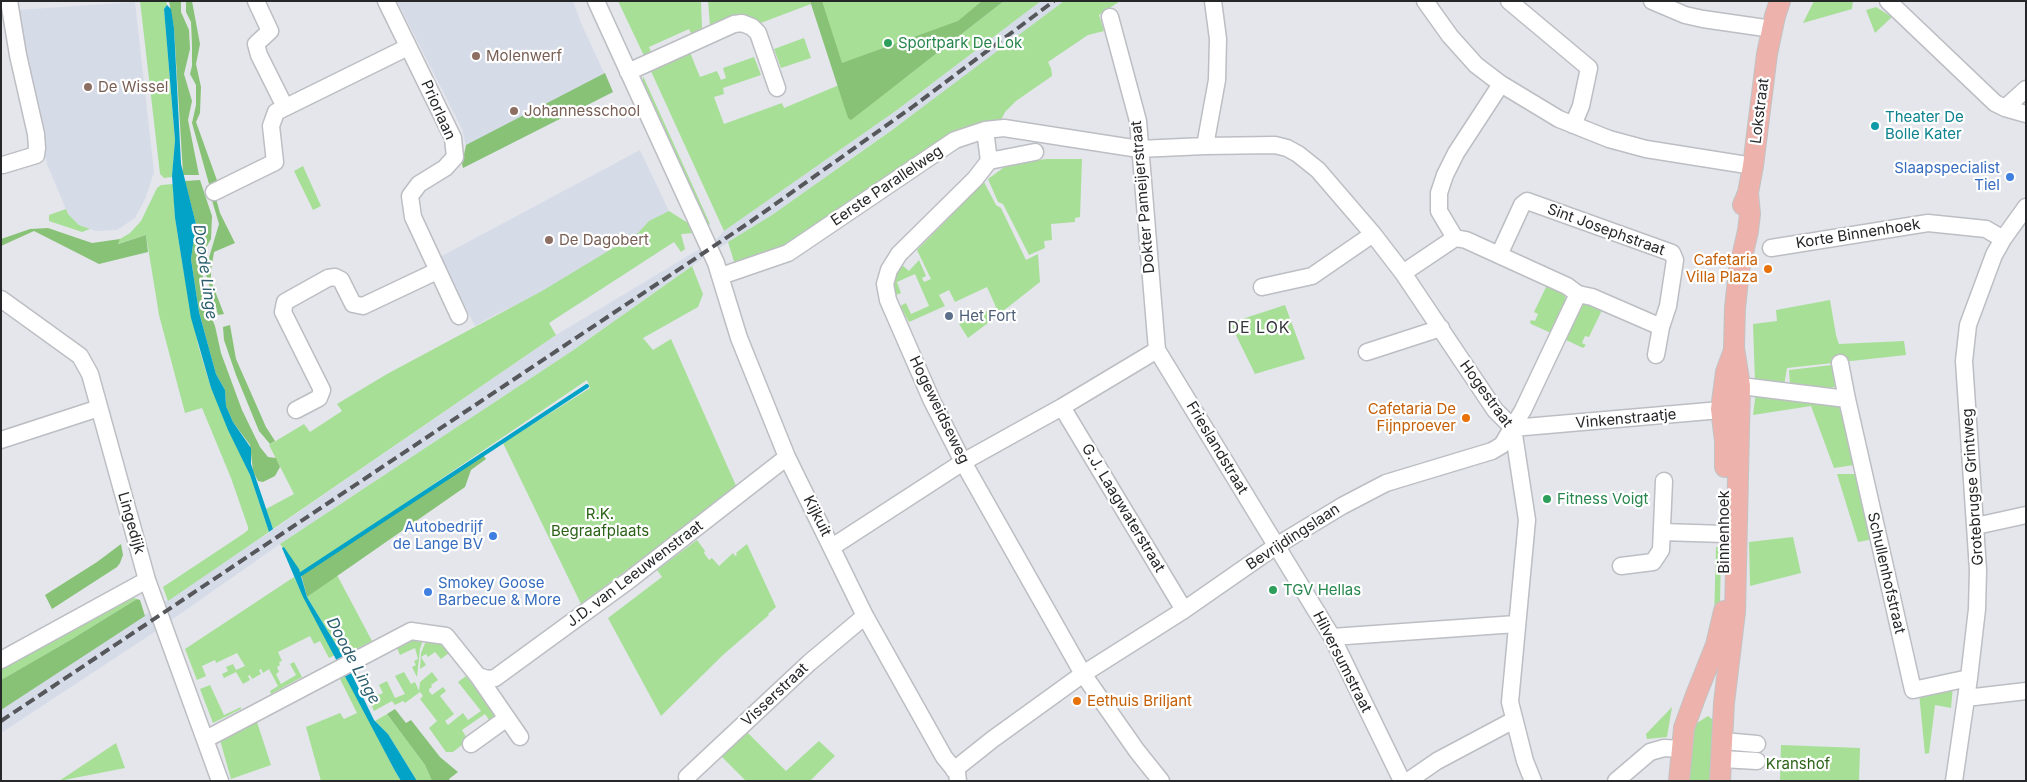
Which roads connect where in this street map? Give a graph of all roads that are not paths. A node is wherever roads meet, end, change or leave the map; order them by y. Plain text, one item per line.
1 (9, 1) edge
2 (256, 1) edge
3 (386, 1) edge
4 (596, 1) edge
5 (1213, 1) edge
6 (1509, 1) edge
7 (1652, 1) edge
8 (1780, 1) edge
9 (1794, 1) edge
10 (1888, 1) edge
11 (1433, 4) edge
12 (1110, 18) dead end
13 (1772, 29) junction
14 (408, 47) junction
15 (628, 72) junction
16 (1501, 84) junction
17 (777, 88) dead end
18 (2026, 89) edge
19 (285, 108) junction
20 (2005, 108) junction
21 (2026, 114) edge
22 (1573, 125) junction
23 (986, 130) junction
24 (1205, 146) junction
25 (1139, 149) junction
26 (1035, 152) dead end
27 (989, 161) junction
28 (3, 165) dead end
29 (1753, 166) junction
30 (214, 192) dead end
31 (1748, 193) joint
32 (2026, 206) edge
33 (1373, 234) junction
34 (1455, 238) junction
35 (2003, 239) junction
36 (1771, 248) dead end
37 (1499, 255) junction
38 (437, 271) junction
39 (1403, 273) junction
40 (721, 276) junction
41 (1262, 287) dead end
42 (1578, 294) junction
43 (1, 299) edge
44 (459, 316) dead end
45 (1661, 326) junction
46 (1441, 328) junction
47 (1158, 350) junction
48 (1367, 352) dead end
49 (1656, 355) dead end
50 (1840, 363) dead end
51 (1749, 387) dead end
52 (1847, 399) junction
53 (1062, 407) junction
54 (99, 408) junction
55 (1730, 409) junction
56 (296, 410) dead end
57 (1513, 428) junction
58 (1, 440) edge
59 (787, 457) junction
60 (963, 462) junction
61 (1664, 481) dead end
62 (2026, 515) edge
63 (1976, 526) junction
64 (1662, 532) junction
65 (1725, 534) junction
66 (1276, 546) junction
67 (832, 547) junction
68 (1621, 566) dead end
69 (147, 580) junction
70 (1184, 610) junction
71 (864, 616) junction
72 (1516, 624) junction
73 (1332, 637) junction
74 (1, 660) edge
75 (1083, 674) junction
76 (478, 676) junction
77 (1969, 678) junction
78 (2026, 692) edge
79 (1966, 698) junction
80 (1690, 711) junction
81 (1724, 717) junction
82 (507, 718) junction
83 (1514, 720) junction
84 (520, 737) dead end
85 (206, 739) junction
86 (471, 744) dead end
87 (1757, 744) dead end
88 (1677, 749) junction
89 (1722, 750) junction
90 (1757, 761) dead end
91 (956, 775) edge
92 (687, 777) dead end
93 (220, 781) edge
94 (1161, 781) edge
95 (1402, 781) edge
96 (1408, 781) edge
97 (1533, 781) edge
98 (1616, 781) edge
99 (1679, 781) edge
100 (1720, 781) edge
101 (1954, 781) edge

1 - 28 street
2 - 19 street
3 - 14 street, Priorlaan
4 - 15 street, Kijkuit
5 - 24 street
6 - 22 street
7 - 13 street
8 - 13 main road, Lokstraat
9 - 13 main road, Lokstraat
10 - 20 street
11 - 16 street
12 - 25 street, Dokter Pameijerstraat
13 - 29 main road, Lokstraat
14 - 19 street
14 - 38 street, Priorlaan
15 - 17 street
15 - 40 street, Kijkuit
16 - 22 street
16 - 34 street
18 - 20 street
19 - 30 street
20 - 21 street
22 - 29 street
23 - 25 street, Eerste Parallelweg
23 - 27 street
23 - 40 street, Eerste Parallelweg
24 - 25 street
24 - 33 street, Hogestraat
25 - 47 street, Dokter Pameijerstraat
26 - 27 street
27 - 60 street, Hogeweidseweg
29 - 31 main road, Lokstraat
31 - 55 main road, Binnenhoek
32 - 35 street, Grotebrugse Grintweg
33 - 39 street, Hogestraat
33 - 41 street
34 - 37 street
34 - 39 street
35 - 36 street, Korte Binnenhoek
35 - 63 street, Grotebrugse Grintweg
37 - 42 street
37 - 45 street, Sint Josephstraat
38 - 44 street, Priorlaan
38 - 56 street
39 - 46 street, Hogestraat
40 - 59 street, Kijkuit
42 - 45 street
42 - 57 street, Bevrijdingslaan
43 - 54 street, Lingedijk
45 - 49 street, Sint Josephstraat
46 - 48 street
46 - 57 street, Hogestraat
47 - 53 street
47 - 66 street, Frieslandstraat
50 - 52 street, Schullenhofstraat
51 - 52 street
52 - 77 street, Schullenhofstraat
53 - 60 street
53 - 70 street, G.J. Laagwaterstraat
54 - 58 street
54 - 69 street, Lingedijk
55 - 57 street, Vinkenstraatje
55 - 65 main road, Binnenhoek
55 - 81 main road, Binnenhoek
57 - 66 street, Bevrijdingslaan
57 - 72 street, Hogestraat
59 - 67 street, Kijkuit
59 - 76 street, J.D. van Leeuwenstraat
60 - 67 street
60 - 75 street, Hogeweidseweg
61 - 64 street
62 - 63 street
63 - 77 street, Grotebrugse Grintweg
64 - 65 street
64 - 68 street
65 - 80 main road, Binnenhoek
66 - 70 street, Bevrijdingslaan
66 - 73 street, Hilversumstraat
67 - 71 street, Kijkuit
69 - 74 street
69 - 85 street, Lingedijk
70 - 75 street, Bevrijdingslaan
71 - 91 street, Kijkuit
71 - 92 street, Visserstraat
72 - 73 street
72 - 83 street, Hogestraat
73 - 95 street, Hilversumstraat
75 - 91 street, Bevrijdingslaan
75 - 94 street, Hogeweidseweg
76 - 82 street
76 - 85 street
77 - 79 street, Grotebrugse Grintweg
78 - 79 street
79 - 101 street, Grotebrugse Grintweg
80 - 81 main road
80 - 88 main road, Binnenhoek
81 - 89 main road, Binnenhoek
82 - 84 street
82 - 86 street
83 - 96 street
83 - 97 street, Hogestraat
85 - 93 street, Lingedijk
87 - 89 street
88 - 98 street
88 - 99 main road, Binnenhoek
89 - 90 street
89 - 100 main road, Binnenhoek

